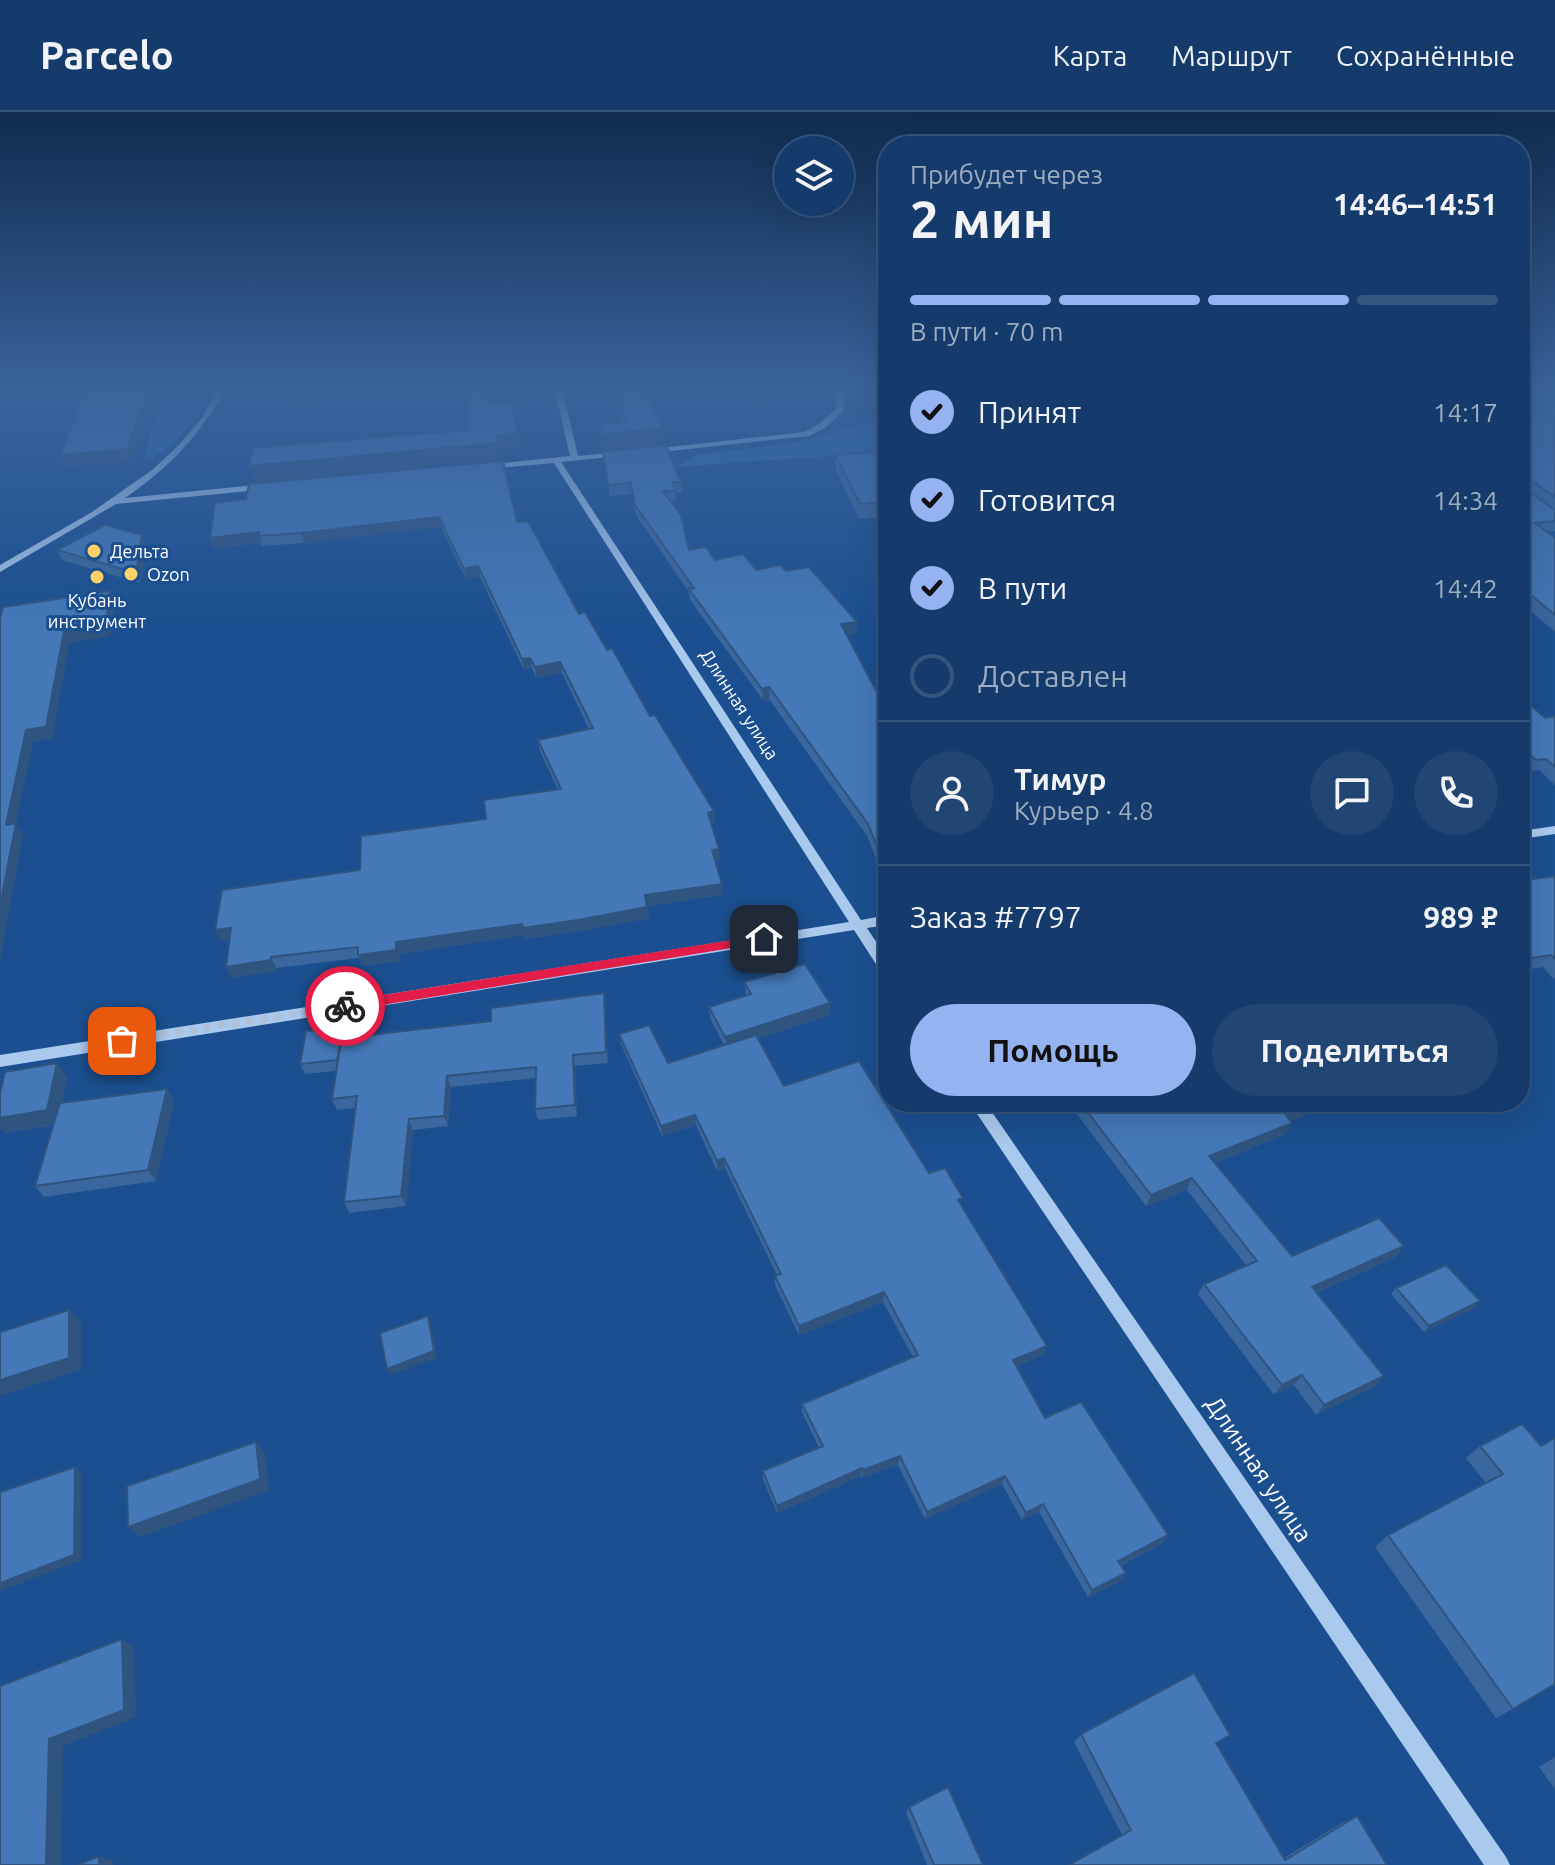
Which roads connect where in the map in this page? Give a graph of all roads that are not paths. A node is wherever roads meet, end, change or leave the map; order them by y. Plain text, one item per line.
1 (154, 471) edge
2 (563, 471) edge
3 (279, 486) edge
4 (110, 502) junction
5 (0, 569) edge
6 (1555, 830) edge
7 (1530, 834) edge
8 (878, 921) edge
9 (856, 924) junction
10 (878, 956) edge
11 (0, 1061) edge
12 (984, 1112) edge
13 (1498, 1865) edge

1 - 4 street
2 - 9 street, Длинная улица
3 - 4 street
4 - 5 street
6 - 7 street
8 - 9 street
9 - 10 street, Длинная улица
9 - 11 street
12 - 13 street, Длинная улица

